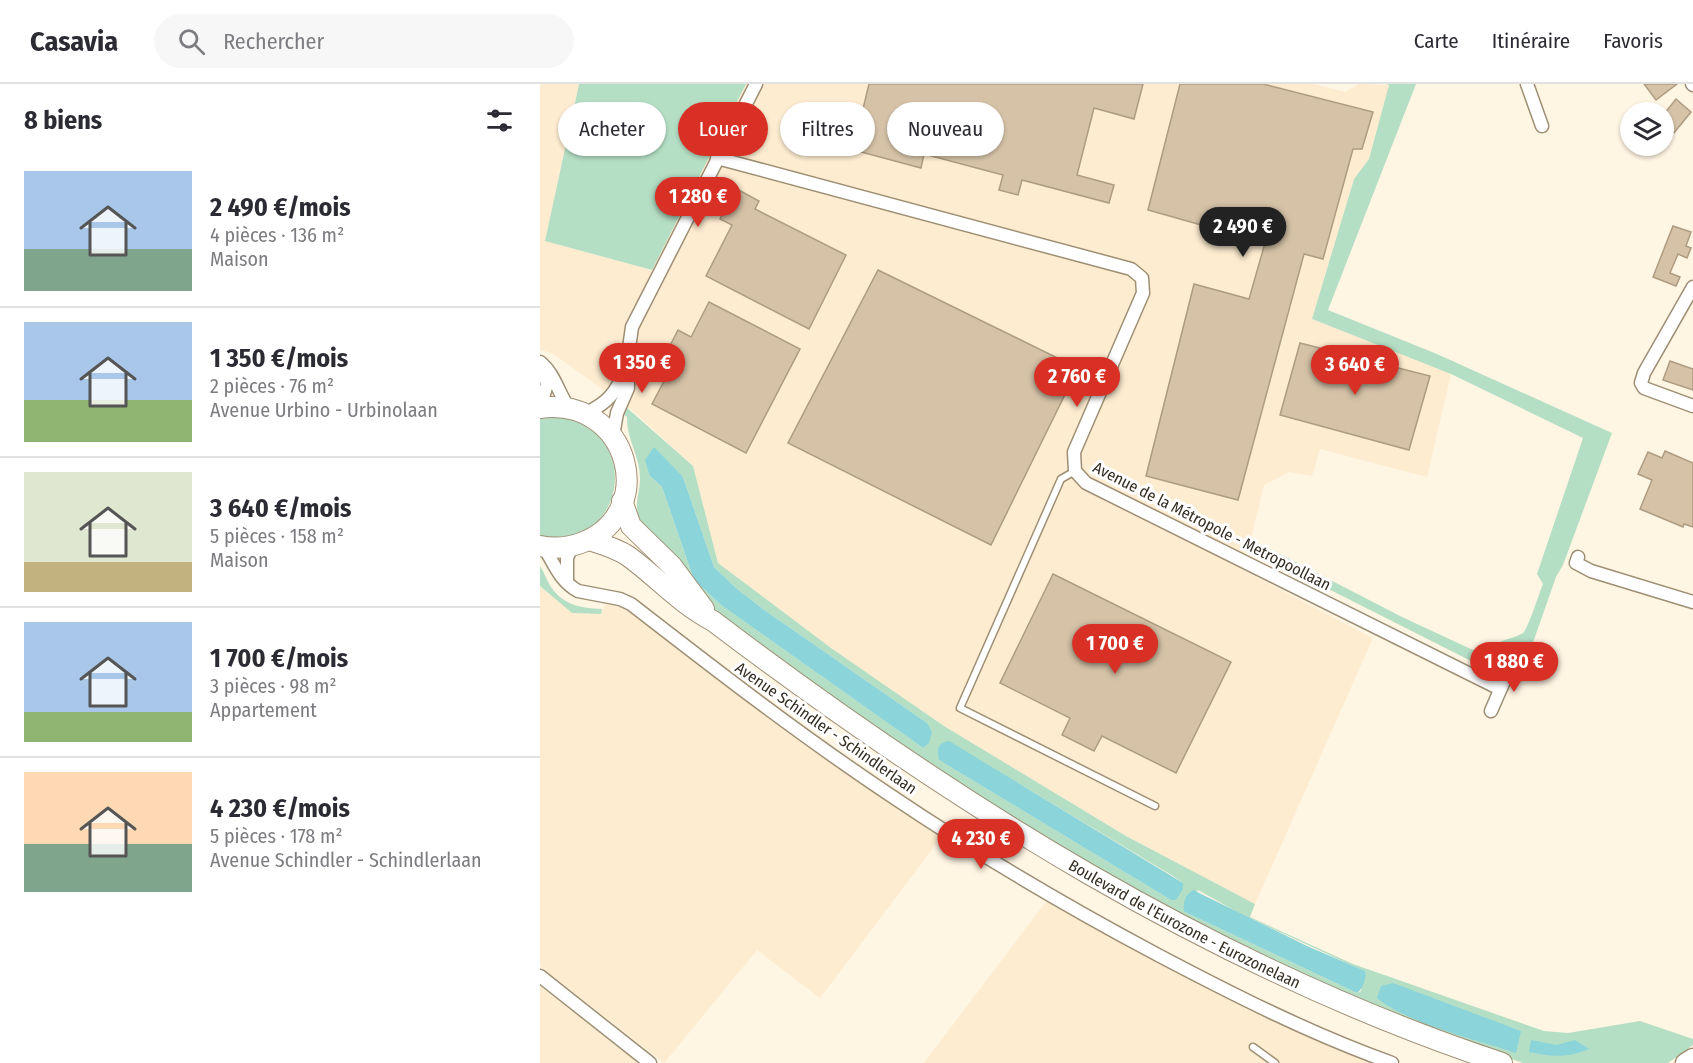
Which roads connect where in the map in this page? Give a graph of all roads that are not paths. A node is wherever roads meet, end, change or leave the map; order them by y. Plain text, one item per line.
1 (756, 84) edge
2 (1527, 84) edge
3 (1542, 126) dead end
4 (717, 158) junction
5 (1693, 287) edge
6 (541, 363) edge
7 (627, 368) junction
8 (1693, 406) edge
9 (540, 408) edge
10 (578, 410) junction
11 (613, 436) junction
12 (1075, 471) junction
13 (622, 501) junction
14 (580, 543) junction
15 (542, 546) edge
16 (1578, 557) dead end
17 (567, 582) junction
18 (1693, 602) edge
19 (713, 621) junction
20 (1511, 665) dead end
21 (1500, 689) junction
22 (1491, 711) dead end
23 (1155, 806) dead end
24 (540, 976) edge
25 (1253, 1047) dead end
26 (1693, 1058) edge
27 (1374, 1060) edge
28 (650, 1063) edge
29 (1275, 1063) edge
30 (1392, 1063) edge
31 (1502, 1063) edge
32 (1685, 1063) edge

1 - 4 street
2 - 3 street
4 - 7 street
4 - 12 street, Avenue de la Métropole - Metropoollaan
5 - 8 street
6 - 9 street
6 - 10 street
7 - 10 street
7 - 11 street
9 - 10 highway
10 - 11 highway
11 - 13 highway
12 - 21 street, Avenue de la Métropole - Metropoollaan
12 - 23 lane
13 - 14 highway
13 - 19 highway, Boulevard de l'Eurozone - Eurozonelaan
14 - 15 highway
14 - 17 street
14 - 19 highway, Boulevard de l'Eurozone - Eurozonelaan
15 - 17 street
16 - 18 street
17 - 27 street, Avenue Schindler - Schindlerlaan
19 - 31 highway, Boulevard de l'Eurozone - Eurozonelaan
20 - 21 street
21 - 22 street
24 - 28 street
25 - 29 lane
26 - 32 main road
27 - 30 street, Avenue Schindler - Schindlerlaan

